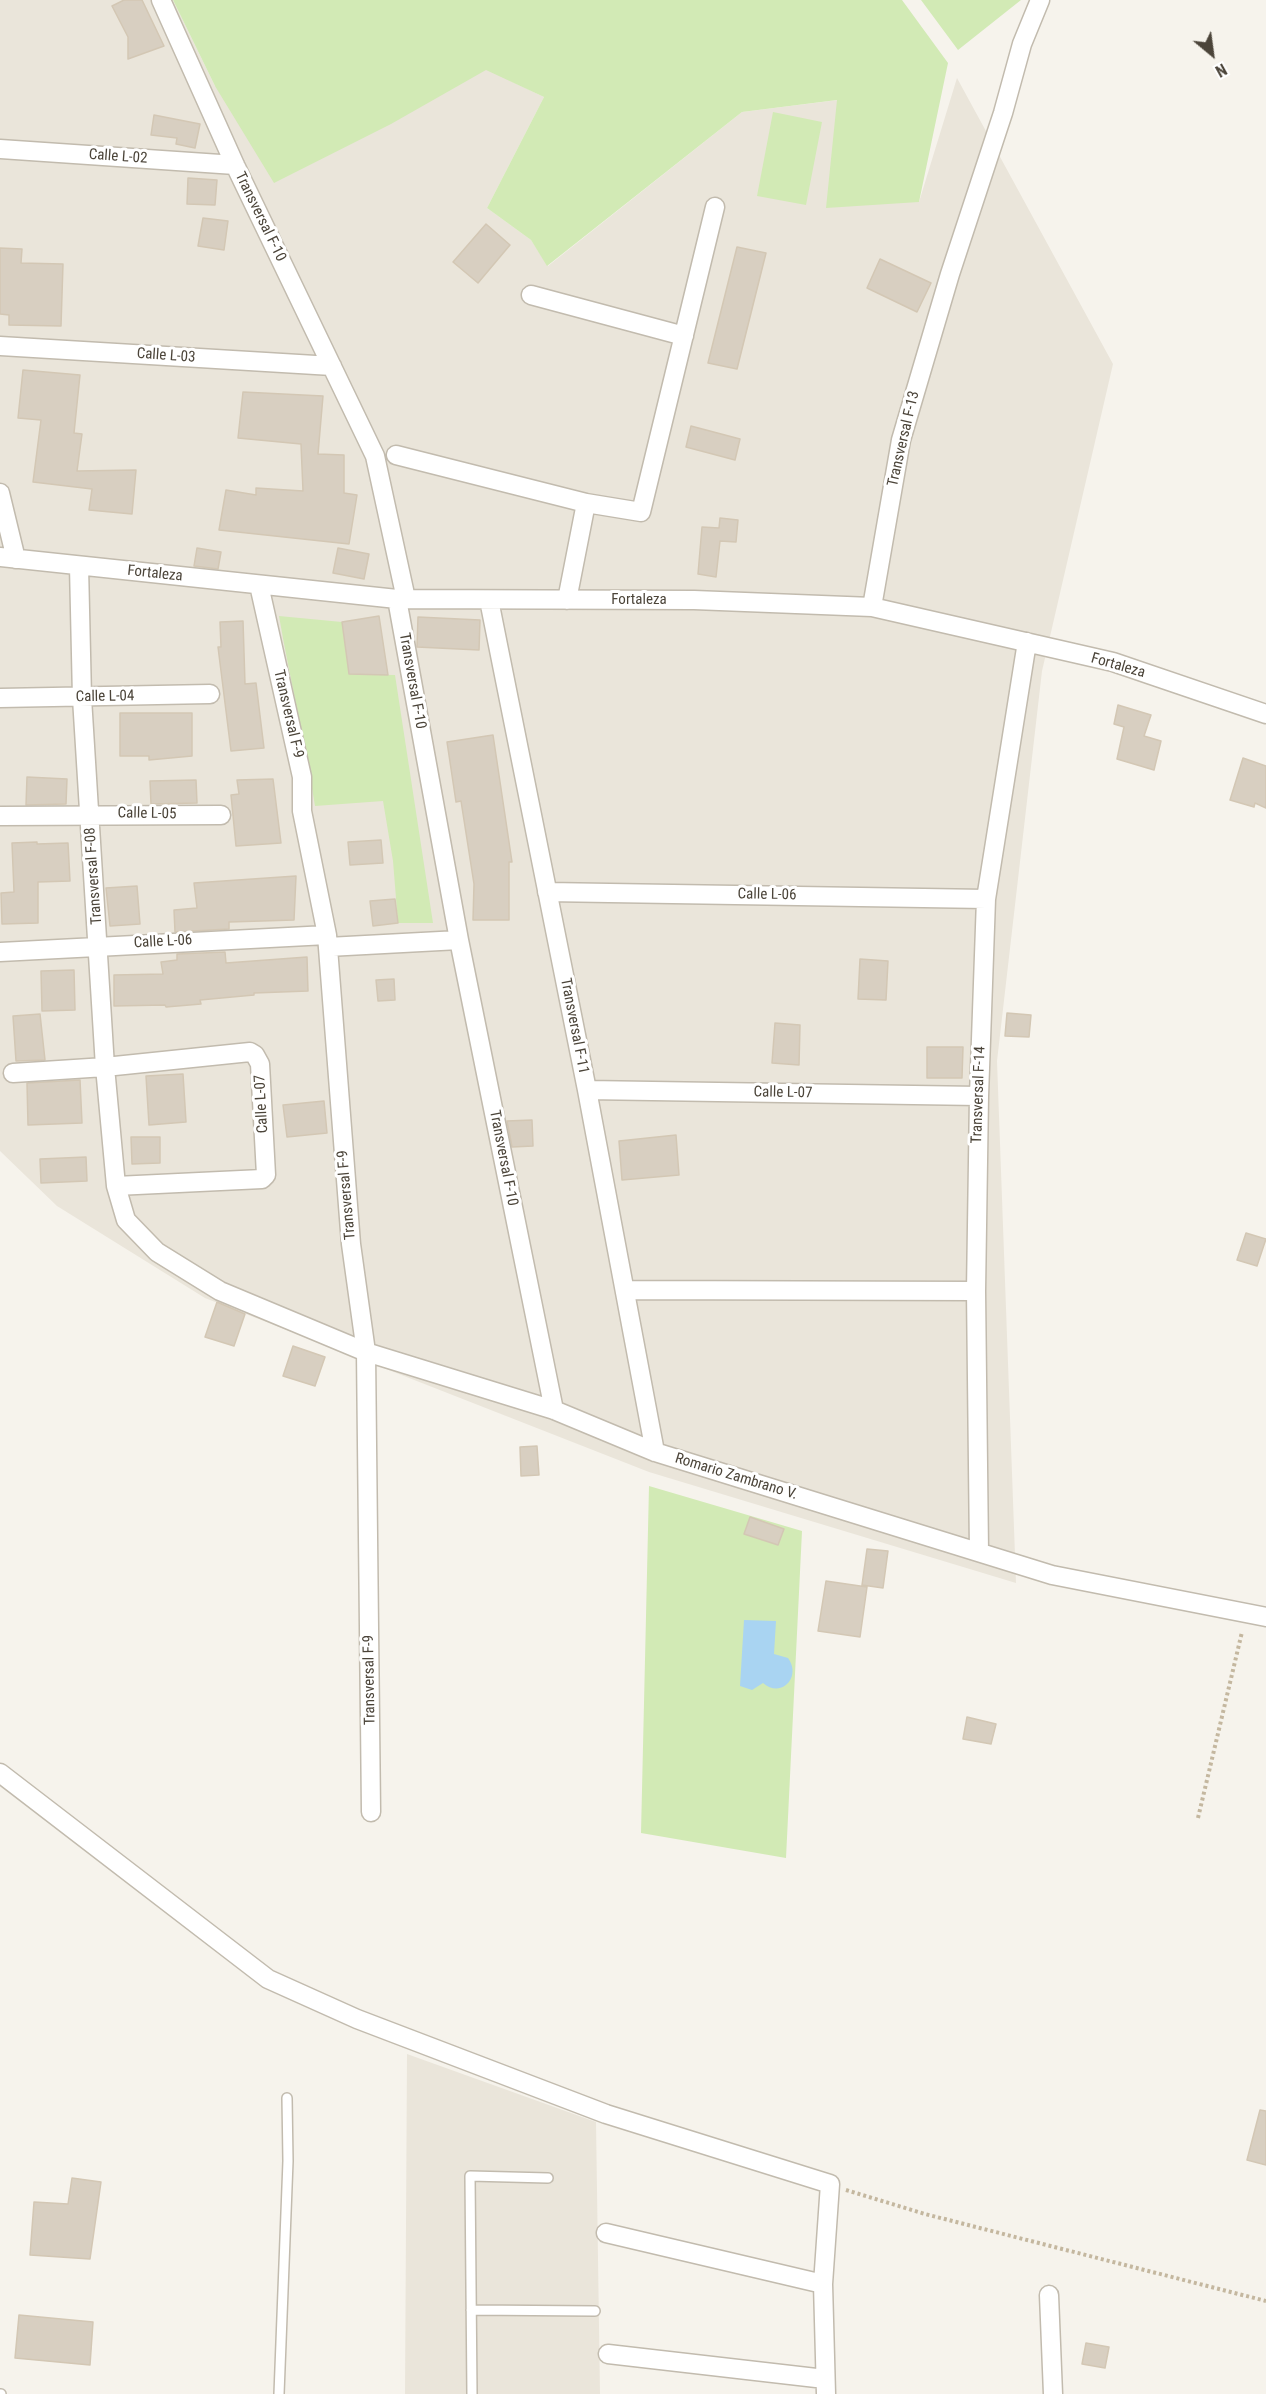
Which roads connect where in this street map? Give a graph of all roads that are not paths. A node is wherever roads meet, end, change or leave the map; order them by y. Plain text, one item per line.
1 (161, 0) edge
2 (1040, 0) edge
3 (0, 149) edge
4 (235, 165) junction
5 (715, 207) dead end
6 (531, 295) dead end
7 (684, 336) junction
8 (0, 345) edge
9 (332, 366) junction
10 (396, 455) dead end
11 (0, 493) edge
12 (586, 503) junction
13 (8, 558) edge
14 (79, 566) junction
15 (259, 585) junction
16 (401, 599) junction
17 (489, 600) junction
18 (567, 600) junction
19 (872, 607) junction
20 (1027, 642) junction
21 (210, 694) dead end
22 (0, 698) edge
23 (82, 698) junction
24 (1266, 714) edge
25 (90, 814) junction
26 (221, 815) dead end
27 (0, 816) edge
28 (547, 892) junction
29 (986, 899) junction
30 (459, 940) junction
31 (327, 941) junction
32 (98, 945) junction
33 (0, 952) edge
34 (105, 1067) junction
35 (13, 1072) dead end
36 (587, 1090) junction
37 (979, 1096) junction
38 (116, 1186) junction
39 (625, 1290) junction
40 (220, 1291) joint
41 (976, 1291) junction
42 (366, 1352) junction
43 (554, 1410) junction
44 (655, 1452) junction
45 (979, 1552) junction
46 (1266, 1617) edge
47 (0, 1773) edge
48 (371, 1812) dead end
49 (287, 2098) dead end
50 (548, 2178) dead end
51 (606, 2233) dead end
52 (823, 2284) junction
53 (1049, 2295) dead end
54 (471, 2310) junction
55 (595, 2311) dead end
56 (608, 2354) dead end
57 (825, 2387) edge
58 (279, 2394) edge
59 (472, 2394) edge
60 (1053, 2394) edge

1 - 4 street, Transversal F-10
2 - 19 street, Transversal F-13
3 - 4 street, Calle L-02
4 - 9 street, Transversal F-10
5 - 7 street
6 - 7 street
7 - 12 street
8 - 9 street, Calle L-03
9 - 16 street, Transversal F-10
10 - 12 street
11 - 13 street
12 - 18 street
13 - 14 street, Fortaleza
14 - 15 street, Fortaleza
14 - 23 street, Transversal F-08
15 - 16 street, Fortaleza
15 - 31 street, Transversal F-9
16 - 17 street, Fortaleza
16 - 30 street, Transversal F-10
17 - 18 street, Fortaleza
17 - 28 street, Transversal F-11
18 - 19 street, Fortaleza
19 - 20 street, Fortaleza
20 - 24 street, Fortaleza
20 - 29 street, Transversal F-14
21 - 23 street, Calle L-04
22 - 23 street, Calle L-04
23 - 25 street, Transversal F-08
25 - 26 street, Calle L-05
25 - 27 street, Calle L-05
25 - 32 street, Transversal F-08
28 - 29 street, Calle L-06
28 - 36 street, Transversal F-11
29 - 37 street, Transversal F-14
30 - 31 street, Calle L-06
30 - 43 street, Transversal F-10
31 - 32 street, Calle L-06
31 - 42 street, Transversal F-9
32 - 33 street, Calle L-06
32 - 34 street, Transversal F-08
34 - 35 street, Calle L-07
34 - 38 street, Transversal F-08
34 - 38 street, Calle L-07
36 - 37 street, Calle L-07
36 - 39 street, Transversal F-11
37 - 41 street, Transversal F-14
38 - 40 street, Transversal F-08
39 - 41 street
39 - 44 street, Transversal F-11
40 - 42 street, Romario Zambrano V.
41 - 45 street, Transversal F-14
42 - 43 street, Romario Zambrano V.
42 - 48 street, Transversal F-9
43 - 44 street, Romario Zambrano V.
44 - 45 street, Romario Zambrano V.
45 - 46 street, Romario Zambrano V.
47 - 52 street
49 - 58 lane
50 - 54 lane
51 - 52 street
52 - 57 street
53 - 60 street
54 - 55 lane
54 - 59 lane
56 - 57 street

